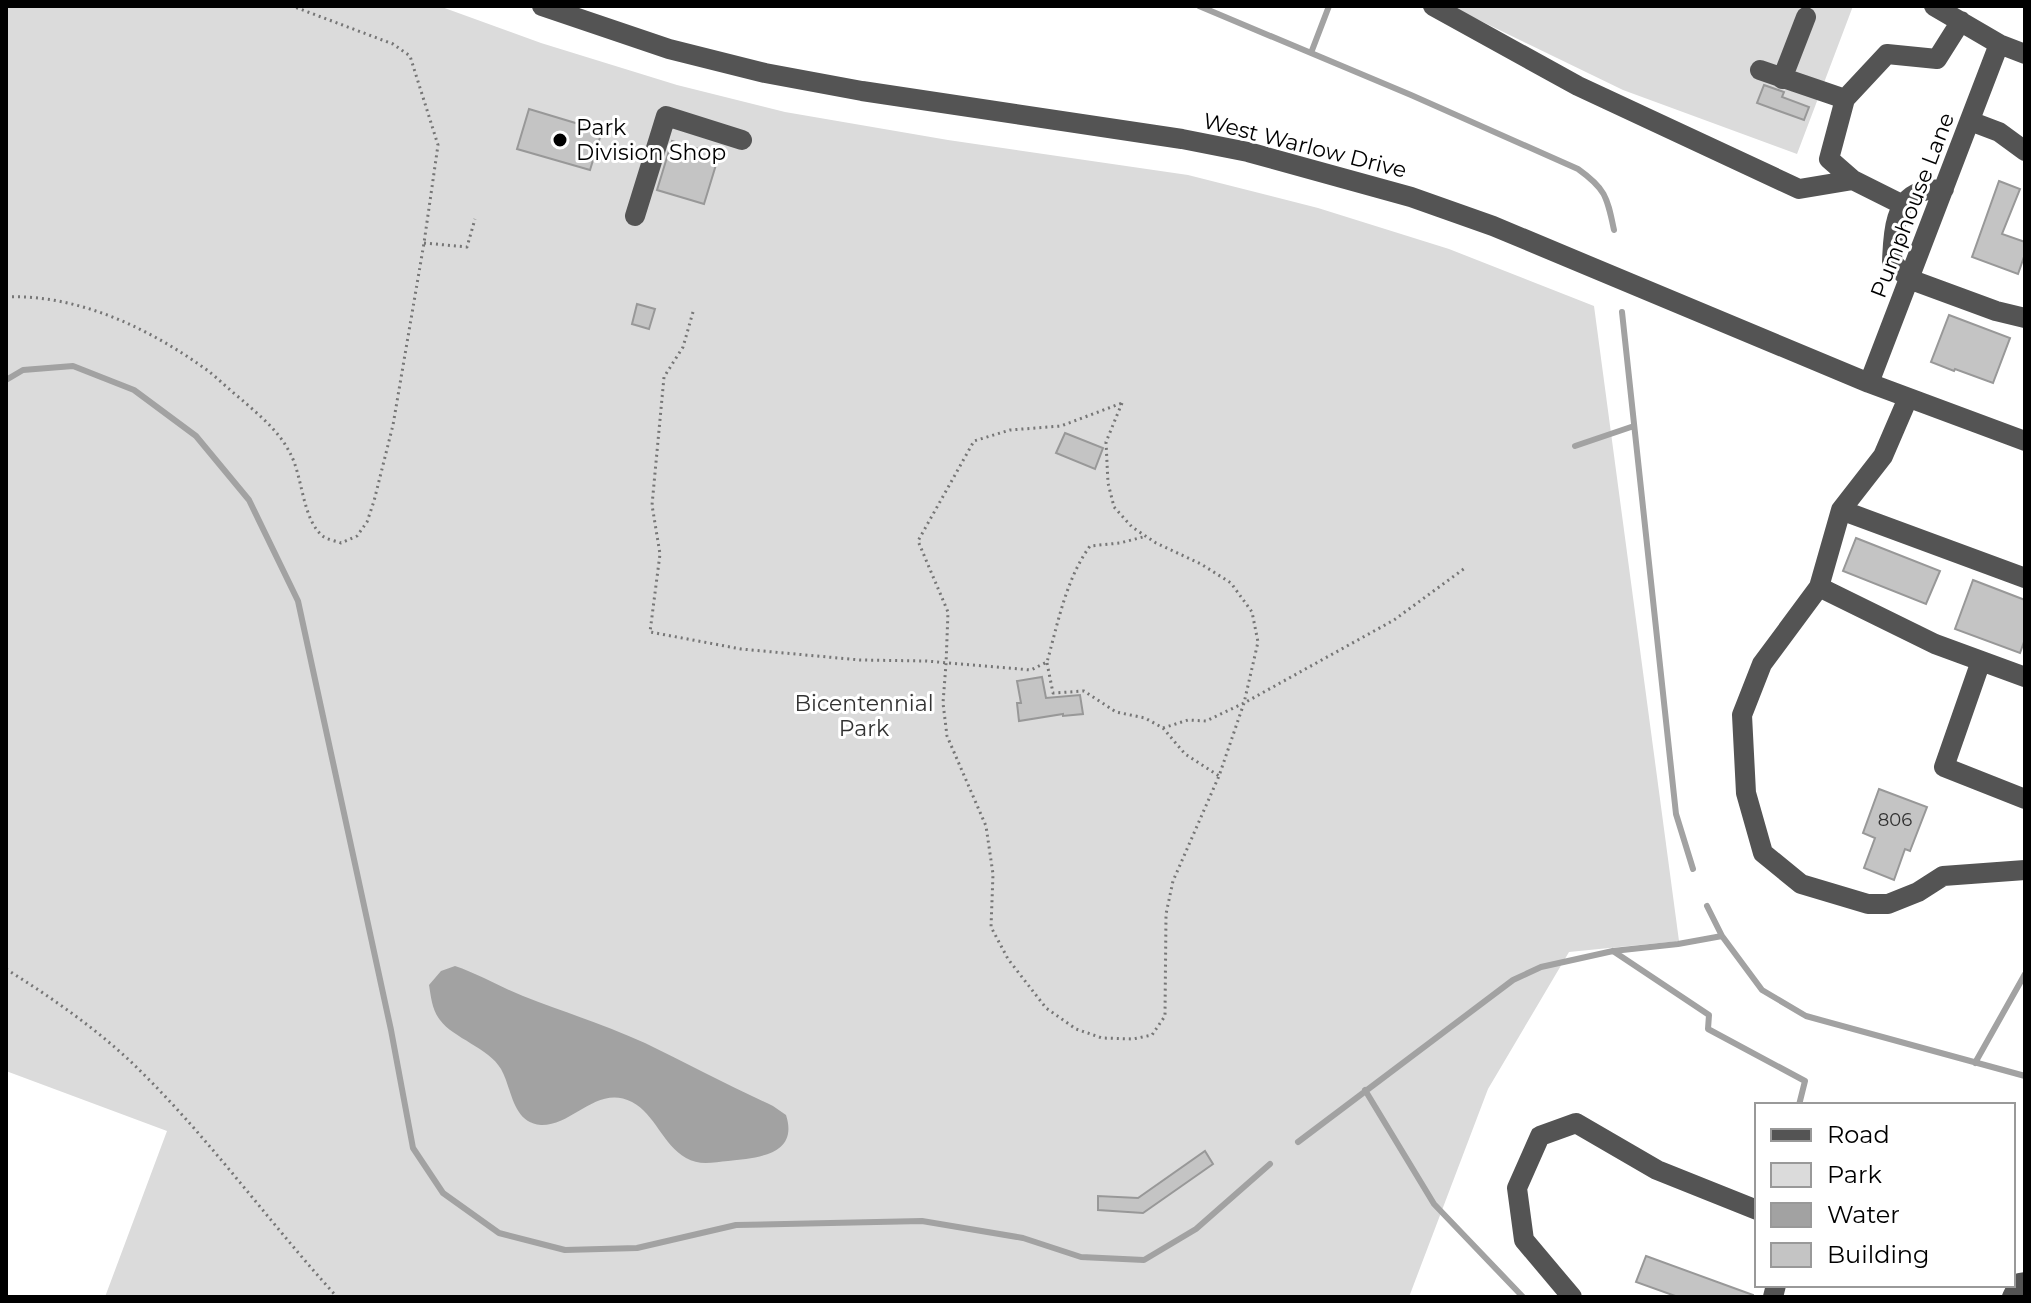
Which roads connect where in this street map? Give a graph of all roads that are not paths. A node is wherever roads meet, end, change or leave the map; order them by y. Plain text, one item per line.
1 (542, 6) edge
2 (1433, 6) edge
3 (1934, 6) edge
4 (1806, 17) dead end
5 (1961, 21) junction
6 (1999, 44) junction
7 (2025, 54) edge
8 (1760, 70) dead end
9 (1782, 79) junction
10 (1845, 99) junction
11 (1970, 121) junction
12 (742, 140) dead end
13 (2025, 151) edge
14 (1853, 180) junction
15 (1944, 189) junction
16 (1903, 205) junction
17 (635, 216) dead end
18 (1909, 279) junction
19 (2025, 318) edge
20 (1869, 383) junction
21 (1908, 398) junction
22 (2025, 441) edge
23 (1841, 510) junction
24 (2025, 578) edge
25 (1819, 587) junction
26 (1981, 661) junction
27 (2025, 677) edge
28 (2025, 799) edge
29 (2025, 870) edge
30 (1755, 1209) edge
31 (1572, 1297) edge

1 - 20 street, West Warlow Drive
2 - 14 street
3 - 5 street
4 - 9 street
5 - 6 street
5 - 10 street
6 - 7 street
6 - 11 street, Pumphouse Lane
8 - 9 street
9 - 10 street
10 - 14 street
11 - 13 street
11 - 15 street, Pumphouse Lane
12 - 17 street
14 - 16 street
15 - 16 street
15 - 18 street, Pumphouse Lane
16 - 18 street
18 - 19 street
18 - 20 street, Pumphouse Lane
20 - 21 street, West Warlow Drive
21 - 22 street, West Warlow Drive
21 - 23 street
23 - 24 street
23 - 25 street
25 - 26 street
25 - 29 street
26 - 27 street
26 - 28 street
30 - 31 street

